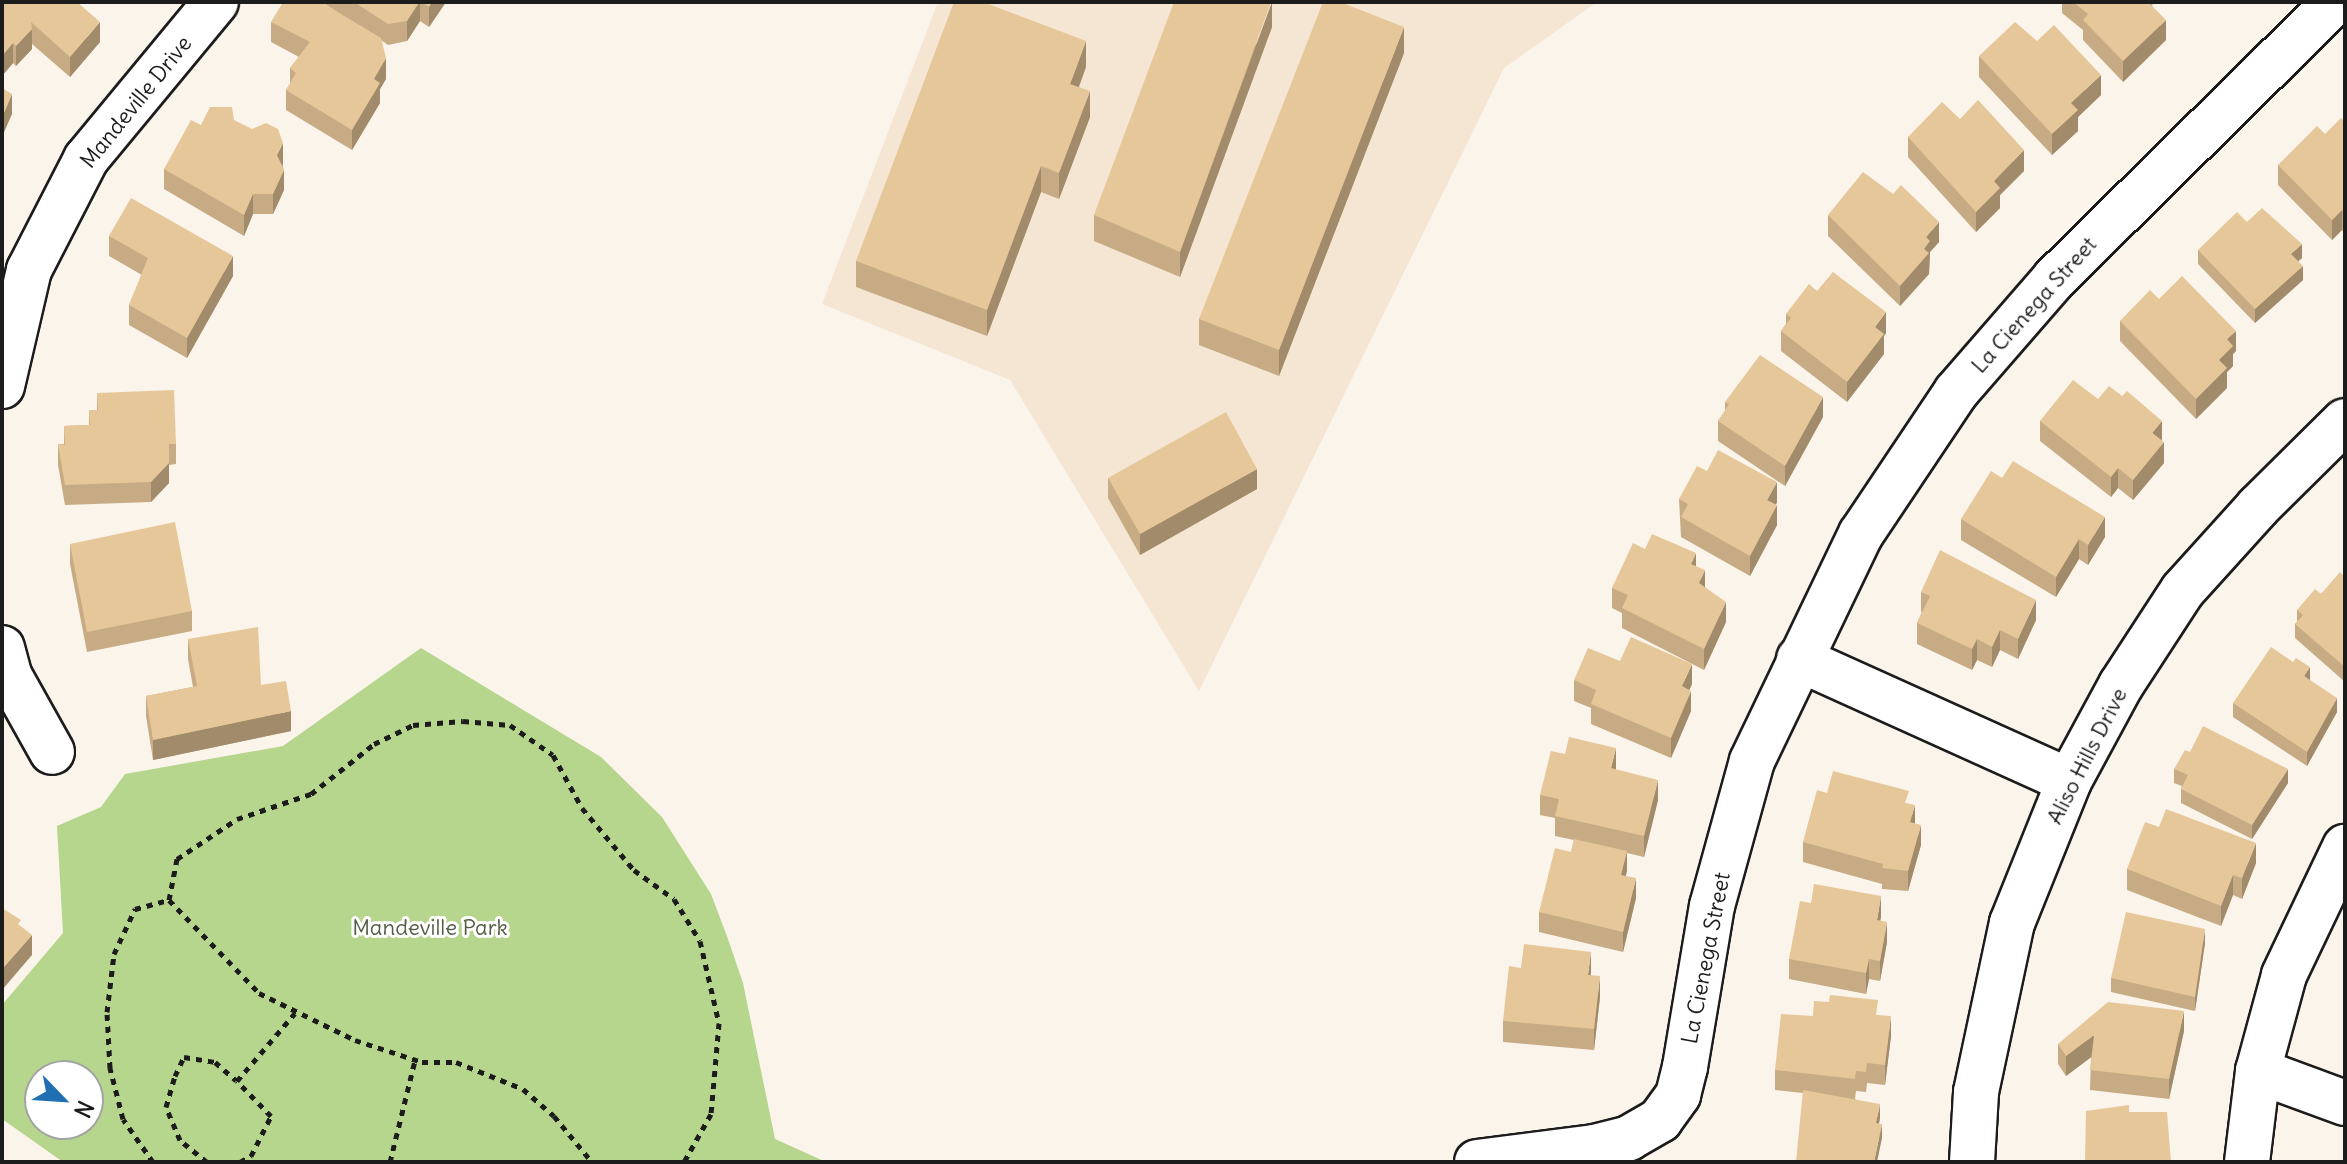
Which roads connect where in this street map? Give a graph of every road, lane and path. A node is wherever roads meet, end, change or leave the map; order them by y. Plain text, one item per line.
1 (216, 2) edge
2 (2335, 2) edge
3 (16, 265) edge
4 (2, 386) edge
5 (2345, 421) edge
6 (2, 648) edge
7 (1799, 659) junction
8 (52, 752) dead end
9 (2069, 781) junction
10 (2345, 847) edge
11 (169, 900) junction
12 (295, 1013) junction
13 (415, 1060) junction
14 (2258, 1071) junction
15 (237, 1081) junction
16 (2345, 1103) edge
17 (153, 1162) edge
18 (207, 1162) edge
19 (240, 1162) edge
20 (390, 1162) edge
21 (592, 1162) edge
22 (684, 1162) edge
23 (1477, 1162) edge
24 (1972, 1162) edge
25 (2247, 1162) edge

1 - 3 street, Mandeville Drive
2 - 7 street, La Cienega Street
3 - 4 street, Mandeville Drive
5 - 9 street, Aliso Hills Drive
6 - 8 street
7 - 9 street
7 - 23 street, La Cienega Street
9 - 24 street, Aliso Hills Drive
10 - 14 street
11 - 12 path
11 - 17 path
11 - 22 path
12 - 13 path
12 - 15 path
13 - 20 path
13 - 21 path
14 - 16 street
14 - 25 street
15 - 18 path
15 - 19 path

